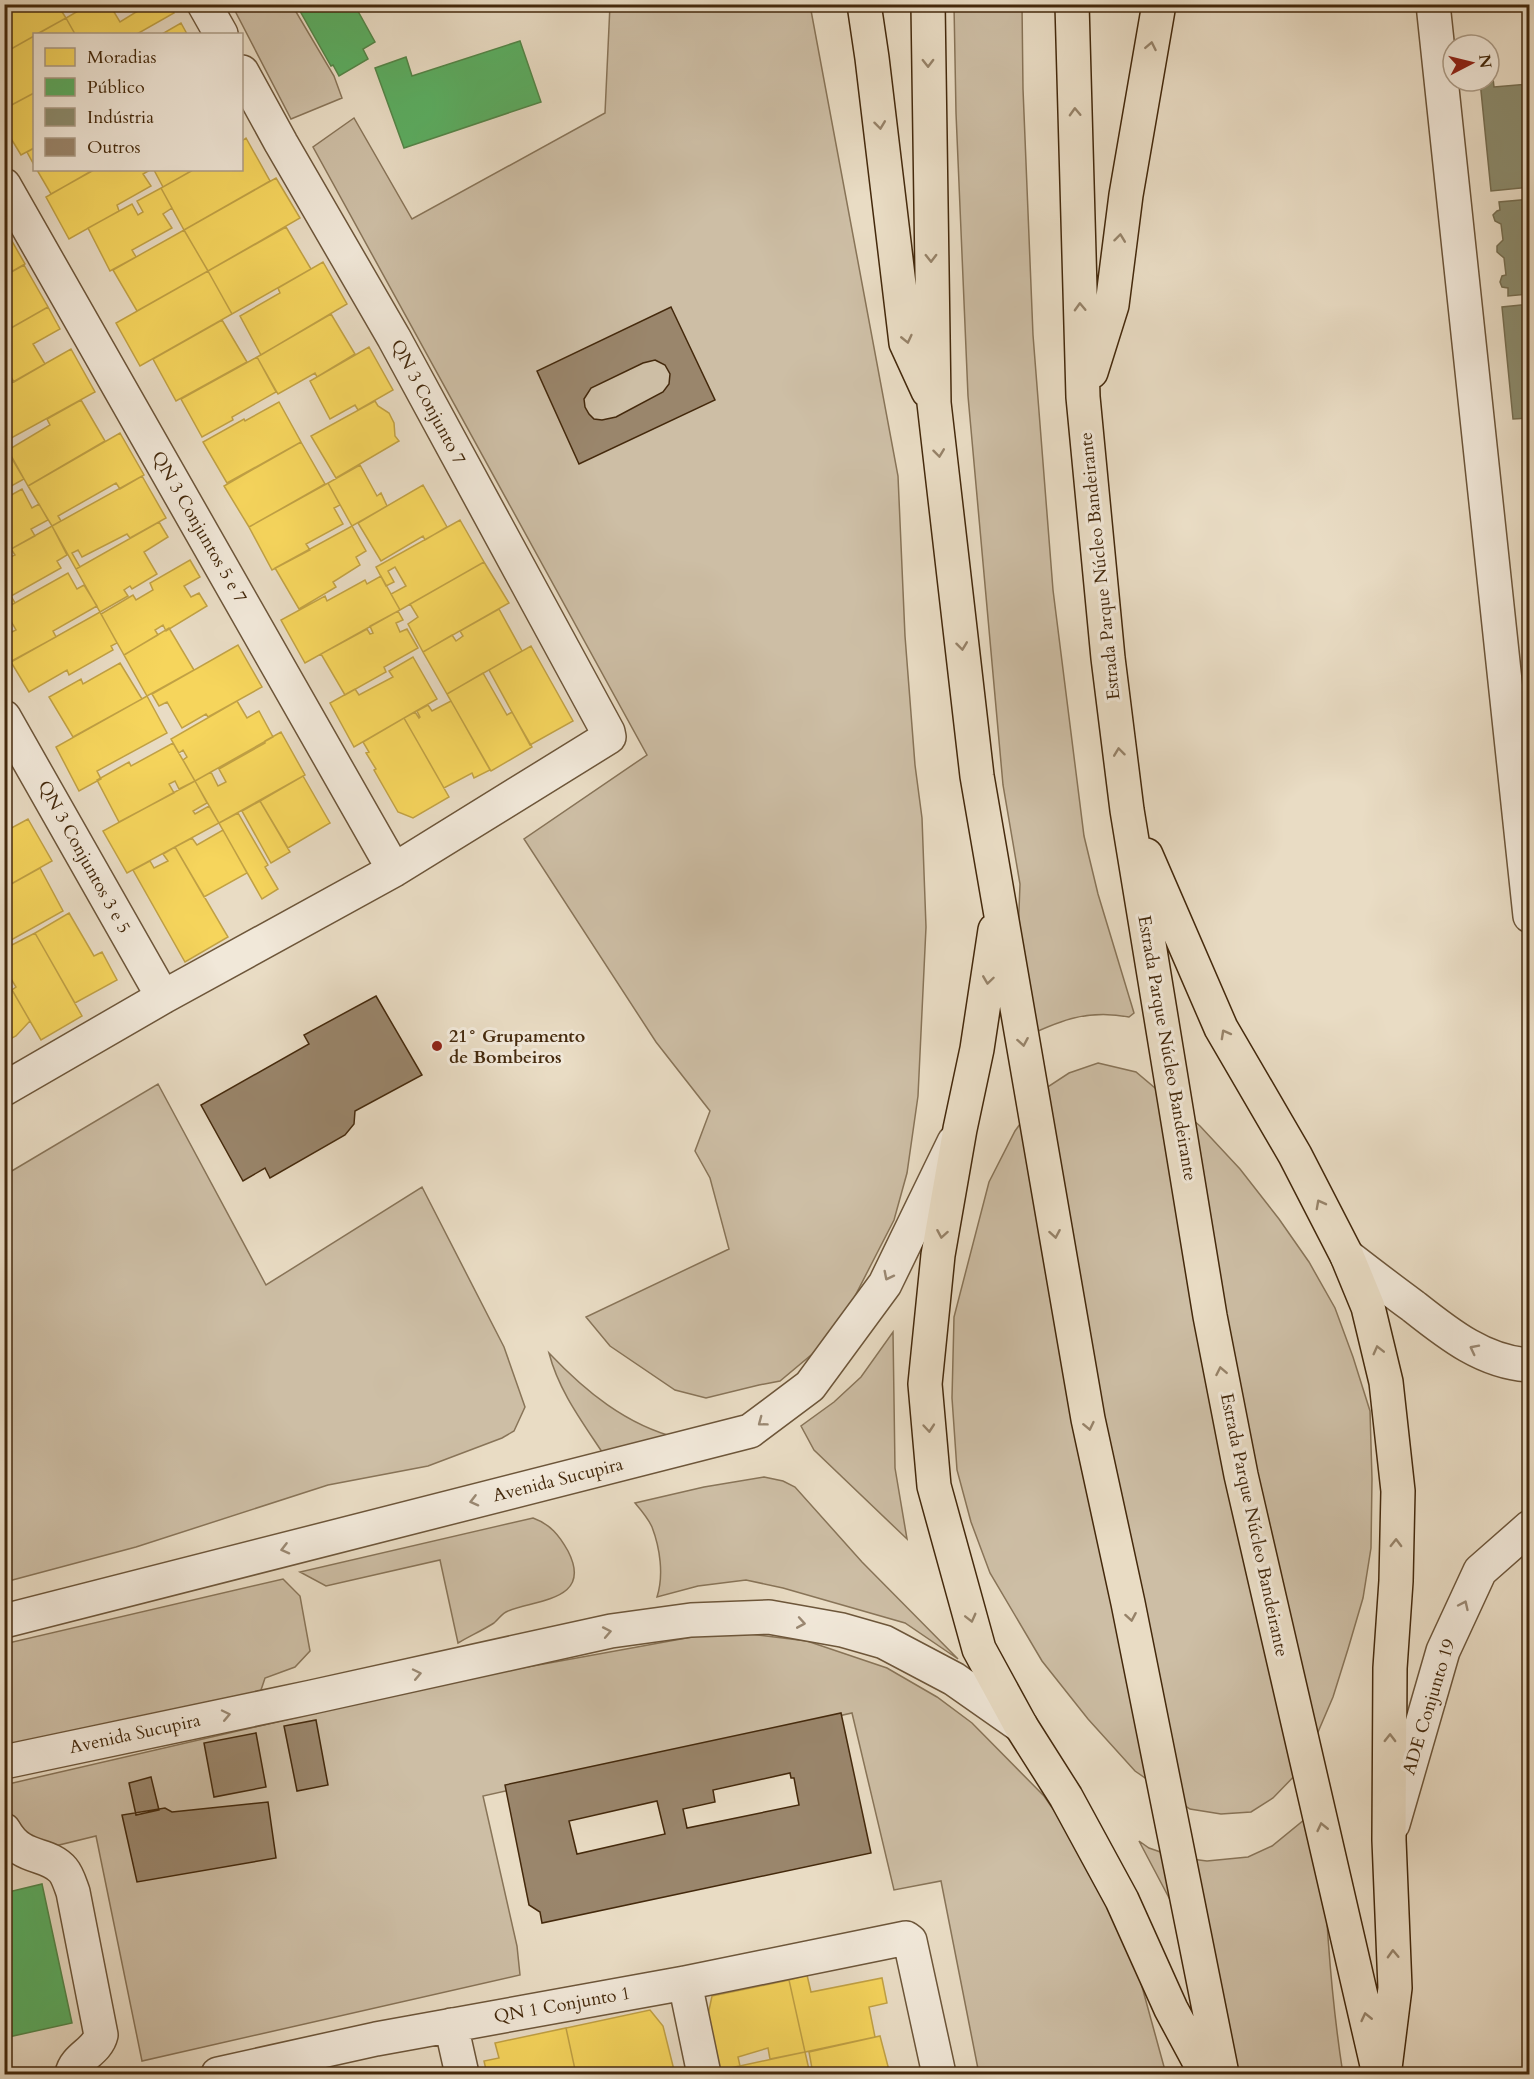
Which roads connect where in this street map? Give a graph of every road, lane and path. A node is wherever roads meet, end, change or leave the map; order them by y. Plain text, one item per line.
1 (204, 4) edge
2 (864, 4) edge
3 (928, 4) edge
4 (1071, 4) edge
5 (1158, 4) edge
6 (1433, 4) edge
7 (220, 33) edge
8 (243, 74) edge
9 (4, 185) edge
10 (1083, 397) junction
11 (934, 403) junction
12 (4, 717) edge
13 (1127, 810) junction
14 (394, 870) junction
15 (999, 902) junction
16 (1530, 916) edge
17 (163, 997) junction
18 (4, 1089) edge
19 (960, 1129) junction
20 (1347, 1256) junction
21 (1530, 1365) edge
22 (1530, 1527) edge
23 (4, 1621) edge
24 (1021, 1726) junction
25 (4, 1762) edge
26 (4, 1830) edge
27 (1389, 1840) junction
28 (684, 1983) junction
29 (451, 2025) junction
30 (227, 2073) edge
31 (72, 2074) edge
32 (462, 2074) edge
33 (704, 2074) edge
34 (939, 2074) edge
35 (1206, 2074) edge
36 (1222, 2074) edge
37 (1379, 2074) edge
38 (1384, 2074) edge

1 - 7 street
2 -> 11 highway
3 -> 11 highway
10 -> 4 highway, Estrada Parque Núcleo Bandeirante
10 -> 5 highway
6 - 16 street
8 - 14 street, QN 3 Conjunto 7
9 - 14 street, QN 3 Conjuntos 5 e 7
13 -> 10 highway, Estrada Parque Núcleo Bandeirante
11 -> 15 highway
12 - 17 street, QN 3 Conjuntos 3 e 5
20 -> 13 highway
37 -> 13 highway, Estrada Parque Núcleo Bandeirante
14 - 17 street
15 -> 19 highway
15 -> 36 highway
17 - 18 street
19 -> 23 street, Avenida Sucupira
19 -> 24 highway
21 -> 20 street
27 -> 20 highway
27 -> 22 street, ADE Conjunto 19
25 -> 24 street, Avenida Sucupira
24 - 35 highway
26 - 31 street
38 -> 27 highway
28 - 29 street, QN 1 Conjunto 1
28 - 33 street
28 - 34 street, QN 1 Conjunto 1
29 - 30 street, QN 1 Conjunto 1
29 - 32 street

